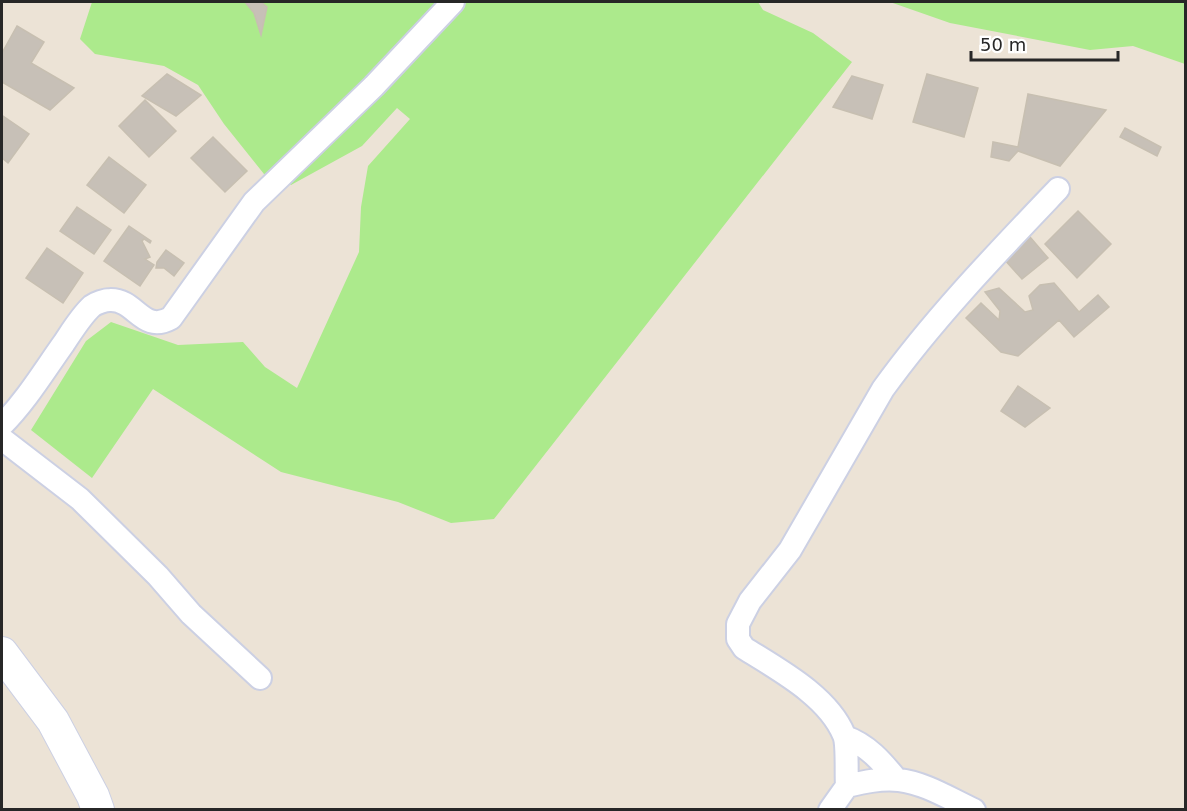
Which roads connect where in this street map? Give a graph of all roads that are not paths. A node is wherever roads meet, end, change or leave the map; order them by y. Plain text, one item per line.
1 (453, 2) edge
2 (1058, 189) dead end
3 (2, 425) edge
4 (2, 439) edge
5 (2, 652) edge
6 (260, 678) dead end
7 (845, 737) junction
8 (897, 780) junction
9 (847, 786) junction
10 (98, 810) edge
11 (830, 810) edge
12 (974, 810) edge

1 - 3 street
2 - 7 street
4 - 6 street
5 - 10 main road
7 - 8 street
7 - 9 street
8 - 9 street
8 - 12 street
9 - 11 street

